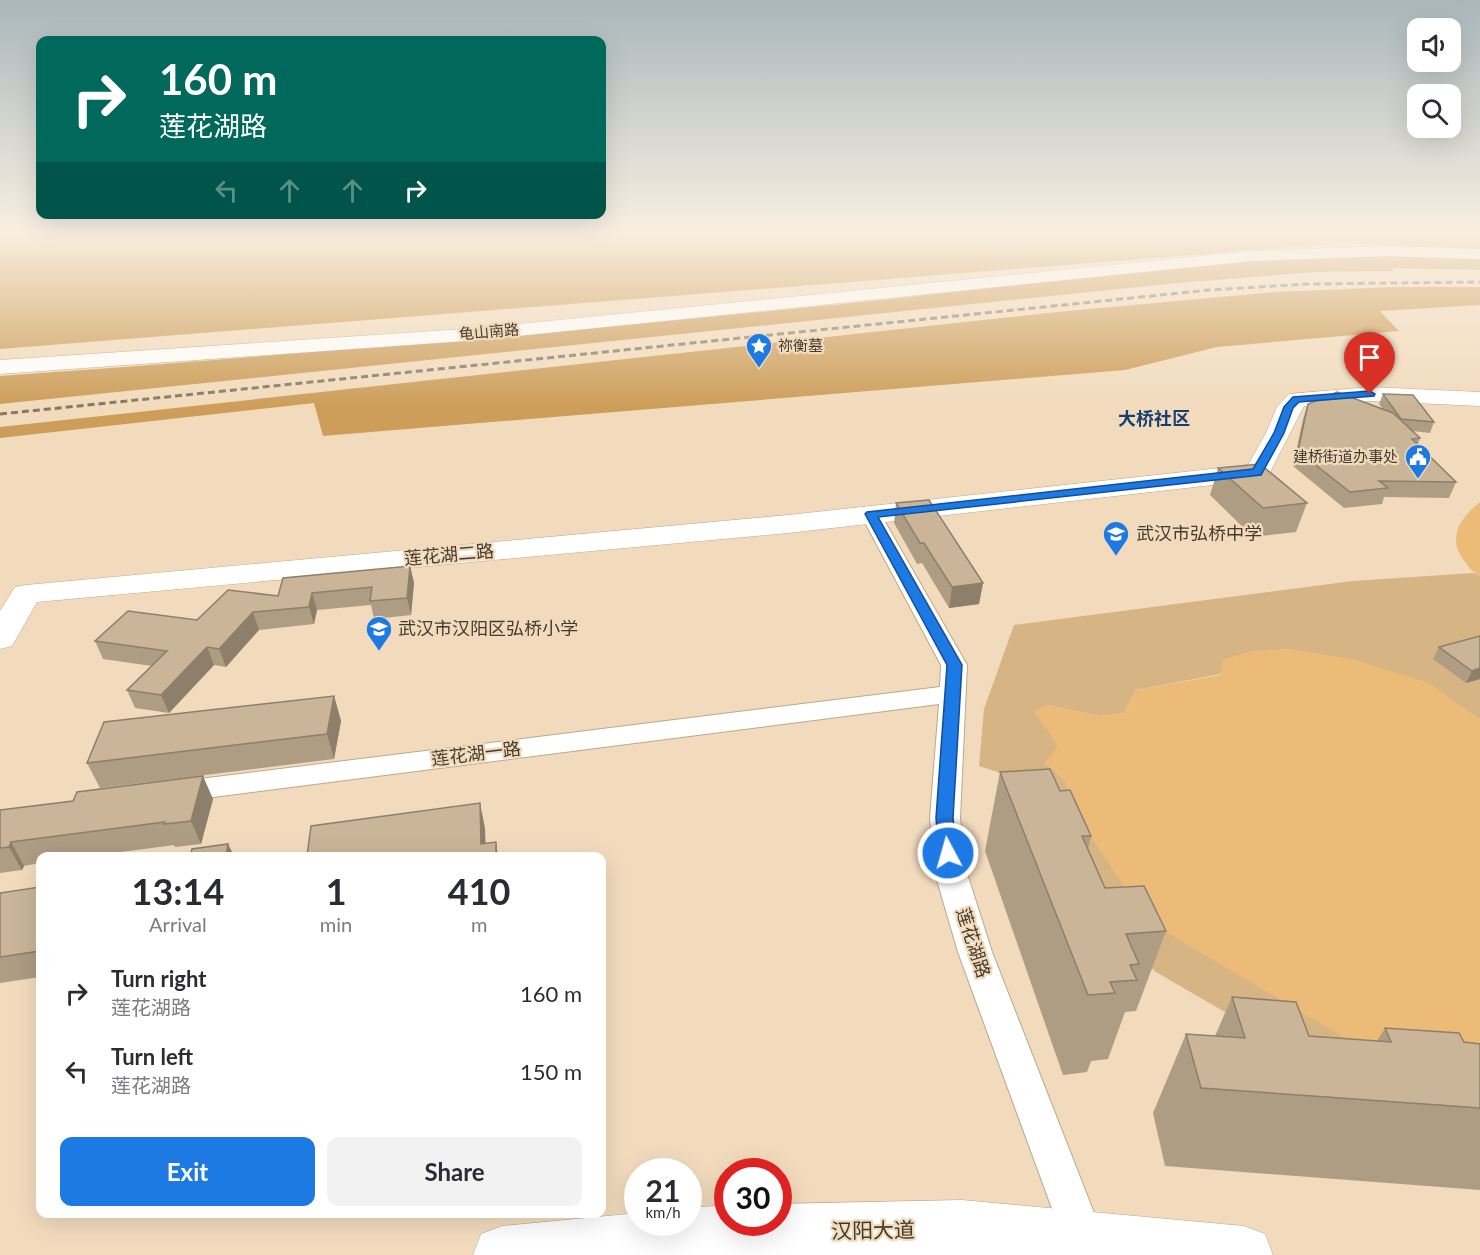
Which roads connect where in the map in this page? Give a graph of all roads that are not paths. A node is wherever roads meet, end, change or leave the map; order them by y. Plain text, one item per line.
1 (873, 290) edge
2 (919, 290) edge
3 (0, 361) edge
4 (0, 367) edge
5 (1480, 399) edge
6 (871, 514) junction
7 (0, 639) edge
8 (952, 694) junction
9 (155, 794) edge
10 (1084, 1241) junction
11 (729, 1244) edge
12 (502, 1255) edge
13 (1244, 1255) edge

1 - 3 main road, 龟山南路
2 - 4 main road, 龟山南路
5 - 6 main road
6 - 7 main road, 莲花湖二路
6 - 8 street, 莲花湖路
8 - 9 street, 莲花湖一路
8 - 10 street, 莲花湖路
10 - 11 main road, 汉阳大道
10 - 13 main road, 汉阳大道
11 - 12 main road, 汉阳大道

